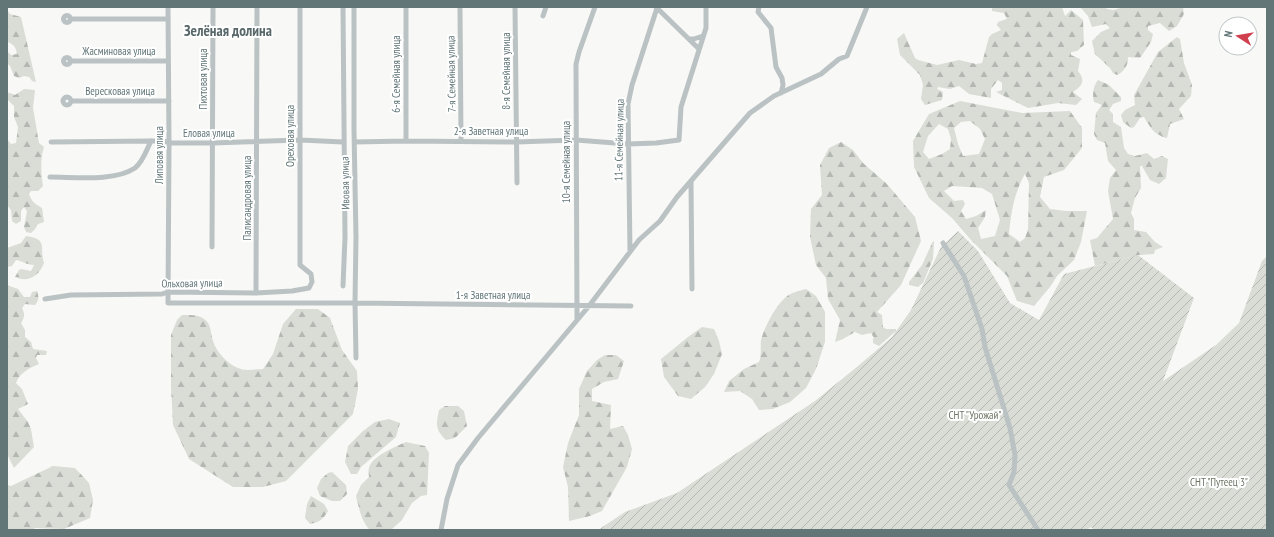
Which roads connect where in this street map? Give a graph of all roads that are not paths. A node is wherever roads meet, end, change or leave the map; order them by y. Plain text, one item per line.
1 (168, 7) edge
2 (213, 7) edge
3 (257, 7) edge
4 (300, 7) edge
5 (343, 7) edge
6 (354, 7) edge
7 (406, 7) edge
8 (460, 7) edge
9 (515, 7) edge
10 (546, 7) edge
11 (595, 7) edge
12 (706, 7) edge
13 (759, 7) edge
14 (867, 7) edge
15 (657, 8) edge
16 (543, 16) dead end
17 (70, 19) dead end
18 (168, 19) junction
19 (703, 36) junction
20 (689, 39) junction
21 (698, 48) junction
22 (70, 61) dead end
23 (168, 61) junction
24 (781, 93) junction
25 (71, 101) dead end
26 (169, 101) junction
27 (300, 140) junction
28 (576, 140) junction
29 (151, 141) junction
30 (406, 141) junction
31 (461, 141) junction
32 (51, 142) dead end
33 (257, 142) junction
34 (344, 142) junction
35 (354, 142) junction
36 (516, 142) junction
37 (169, 143) junction
38 (213, 143) junction
39 (628, 144) junction
40 (50, 177) dead end
41 (691, 182) junction
42 (517, 183) dead end
43 (944, 243) dead end
44 (212, 247) dead end
45 (630, 252) junction
46 (300, 265) joint
47 (344, 286) dead end
48 (692, 289) dead end
49 (168, 292) junction
50 (256, 293) junction
51 (45, 299) dead end
52 (168, 303) joint
53 (355, 303) junction
54 (578, 305) junction
55 (589, 306) junction
56 (631, 306) dead end
57 (577, 320) junction
58 (356, 358) dead end
59 (440, 530) edge
60 (1038, 530) edge

1 - 18 street, Липовая улица
2 - 38 street, Пихтовая улица
3 - 33 street, Палисандровая улица
4 - 27 street, Ореховая улица
5 - 34 street, Ивовая улица
6 - 35 street, Ивовая улица
7 - 30 street, 6-я Семейная улица
8 - 31 street, 7-я Семейная улица
9 - 36 street, 8-я Семейная улица
10 - 16 street
11 - 28 street, 10-я Семейная улица
12 - 19 street
13 - 24 street
14 - 24 street
15 - 20 street
15 - 39 street, 11-я Семейная улица
17 - 18 street
18 - 23 street, Липовая улица
19 - 20 street
19 - 21 street
20 - 21 street
21 - 39 street, 2-я Заветная улица
22 - 23 street, Жасминовая улица
23 - 26 street, Липовая улица
24 - 41 street
25 - 26 street, Вересковая улица
26 - 37 street, Липовая улица
27 - 33 street, Еловая улица
27 - 34 street, Еловая улица
27 - 46 street, Ореховая улица
28 - 36 street, 2-я Заветная улица
28 - 39 street, 2-я Заветная улица
28 - 54 street, 10-я Семейная улица
29 - 32 street, Еловая улица
29 - 37 street, Еловая улица
29 - 40 street
30 - 31 street, 2-я Заветная улица
30 - 35 street, 2-я Заветная улица
31 - 36 street, 2-я Заветная улица
33 - 38 street, Еловая улица
33 - 50 street, Палисандровая улица
34 - 47 street, Ивовая улица
35 - 53 street, Ивовая улица
36 - 42 street, 8-я Семейная улица
37 - 38 street, Еловая улица
37 - 49 street, Липовая улица
38 - 44 street, Пихтовая улица
39 - 45 street, 11-я Семейная улица
41 - 45 street
41 - 48 street
43 - 60 street
45 - 55 street
46 - 50 street, Ольховая улица
49 - 50 street, Ольховая улица
49 - 51 street, Ольховая улица
49 - 52 street, Липовая улица
52 - 53 street, 1-я Заветная улица
53 - 54 street, 1-я Заветная улица
53 - 58 street, Ивовая улица
54 - 55 street, 1-я Заветная улица
54 - 57 street, 10-я Семейная улица
55 - 56 street, 1-я Заветная улица
55 - 57 street
57 - 59 street

